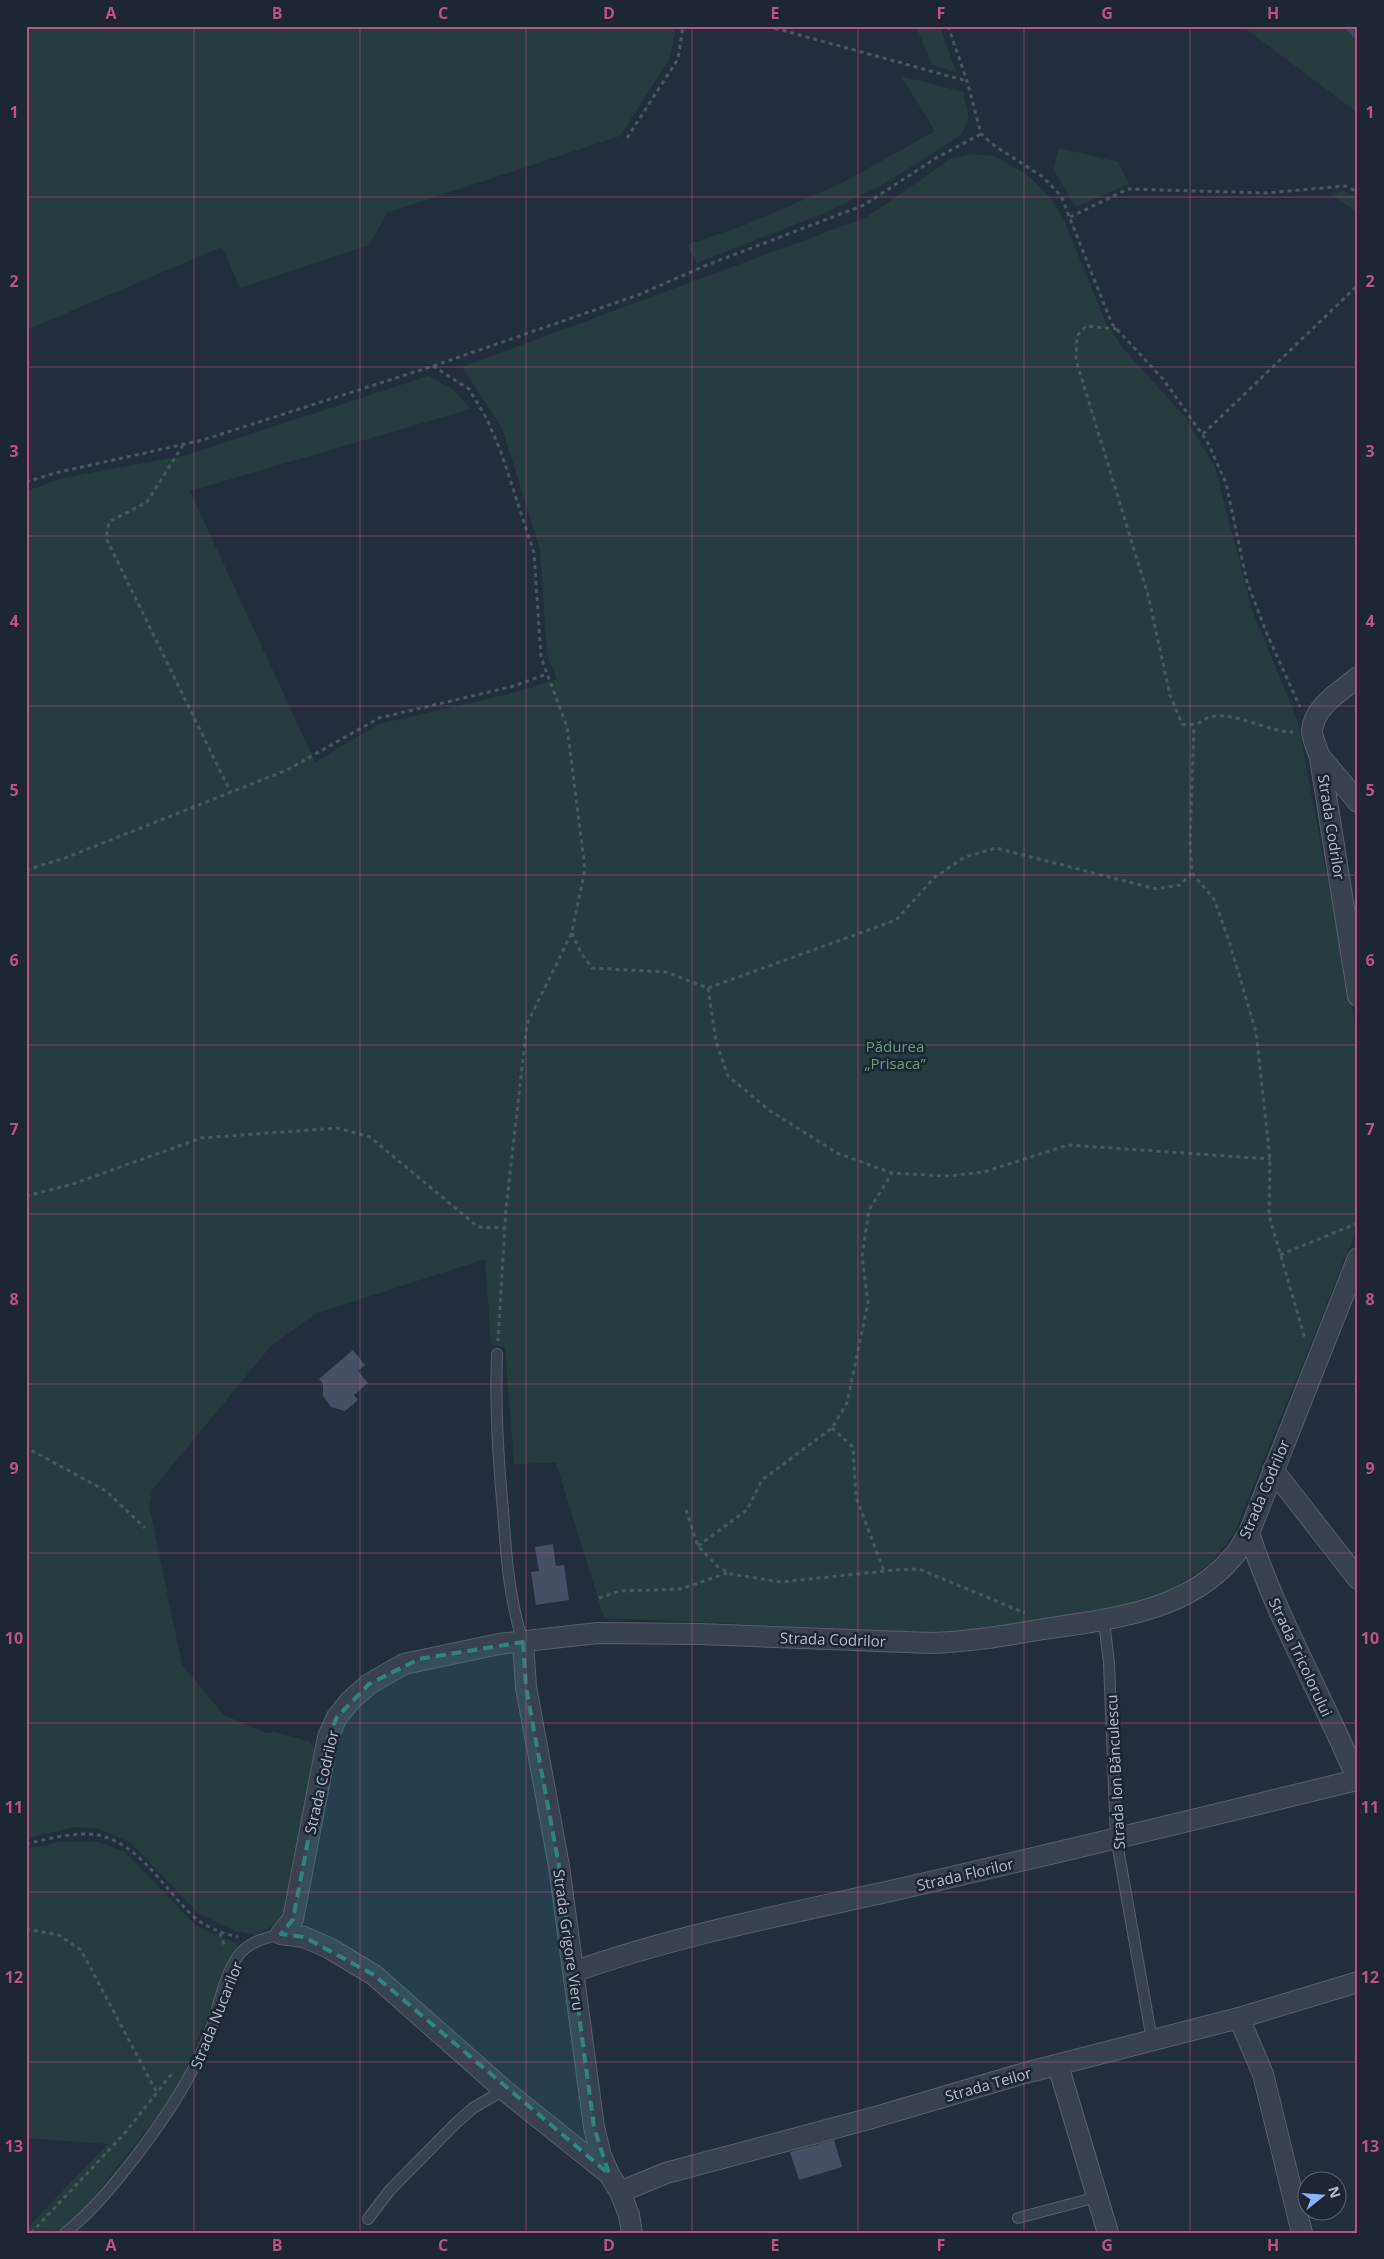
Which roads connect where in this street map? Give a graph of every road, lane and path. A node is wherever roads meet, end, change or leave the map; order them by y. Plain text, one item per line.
1 (684, 26) edge
2 (767, 26) edge
3 (948, 26) edge
4 (967, 81) junction
5 (981, 134) junction
6 (627, 138) dead end
7 (1358, 192) edge
8 (1070, 217) junction
9 (1358, 285) edge
10 (1117, 330) junction
11 (433, 366) junction
12 (1203, 434) junction
13 (183, 444) junction
14 (26, 482) edge
15 (547, 674) junction
16 (1358, 678) edge
17 (1194, 726) junction
18 (1312, 732) junction
19 (1320, 758) junction
20 (231, 793) junction
21 (1358, 802) edge
22 (26, 870) edge
23 (1192, 872) junction
24 (572, 932) junction
25 (708, 988) junction
26 (1358, 996) edge
27 (1270, 1159) junction
28 (892, 1173) junction
29 (26, 1196) edge
30 (1358, 1223) edge
31 (505, 1228) junction
32 (1280, 1254) junction
33 (1358, 1258) edge
34 (1305, 1340) dead end
35 (497, 1354) joint
36 (832, 1428) junction
37 (26, 1445) edge
38 (1273, 1470) junction
39 (686, 1510) dead end
40 (145, 1528) dead end
41 (1249, 1532) junction
42 (698, 1546) junction
43 (884, 1571) junction
44 (727, 1572) junction
45 (1358, 1579) edge
46 (599, 1598) dead end
47 (1032, 1616) dead end
48 (1104, 1621) junction
49 (523, 1642) junction
50 (1358, 1780) edge
51 (1116, 1837) junction
52 (26, 1844) edge
53 (26, 1929) edge
54 (281, 1934) junction
55 (256, 1942) junction
56 (573, 1972) junction
57 (1358, 1982) edge
58 (1239, 2018) junction
59 (1152, 2040) junction
60 (1058, 2065) junction
61 (175, 2070) dead end
62 (504, 2090) junction
63 (157, 2093) junction
64 (609, 2174) junction
65 (620, 2192) junction
66 (1097, 2197) junction
67 (1018, 2218) dead end
68 (368, 2219) dead end
69 (31, 2233) edge
70 (65, 2233) edge
71 (632, 2233) edge
72 (1108, 2233) edge
73 (1302, 2233) edge

1 - 6 path
2 - 4 path
3 - 4 path
4 - 5 path
5 - 8 path
5 - 11 path
7 - 8 path
8 - 10 path
9 - 12 path
10 - 12 path
10 - 17 path
11 - 13 path
11 - 15 path
12 - 18 path
13 - 14 path
13 - 20 path
15 - 20 path
15 - 24 path
16 - 18 street
17 - 18 path
17 - 23 path
18 - 19 street, Strada Codrilor
19 - 21 street
19 - 26 street, Strada Codrilor
20 - 22 path
23 - 25 path
23 - 27 path
24 - 25 path
24 - 31 path
25 - 28 path
27 - 28 path
27 - 32 path
28 - 36 path
29 - 31 path
30 - 32 path
31 - 35 path
32 - 34 path
33 - 38 street, Strada Codrilor
35 - 49 lane
36 - 42 path
36 - 43 path
37 - 40 path
38 - 41 street, Strada Codrilor
38 - 45 street
39 - 42 path
41 - 48 street, Strada Codrilor
41 - 50 street, Strada Tricolorului
42 - 44 path
43 - 44 path
43 - 47 path
44 - 46 path
48 - 49 street, Strada Codrilor
48 - 51 lane, Strada Ion Bănculescu
49 - 54 street, Strada Codrilor
49 - 56 street, Strada Grigore Vieru
50 - 51 street, Strada Florilor
51 - 56 street, Strada Florilor
51 - 59 lane, Strada Ion Bănculescu
52 - 55 path
53 - 63 path
54 - 55 lane, Strada Nucarilor
54 - 62 street, Strada Nucarilor
55 - 70 lane, Strada Nucarilor
56 - 64 street, Strada Grigore Vieru
57 - 58 street, Strada Teilor
58 - 59 street, Strada Teilor
58 - 73 street
59 - 60 street, Strada Teilor
60 - 65 street, Strada Teilor
60 - 66 street
61 - 63 path
62 - 64 street, Strada Nucarilor
62 - 68 lane
63 - 69 path
64 - 65 street, Strada Grigore Vieru
65 - 71 street, Strada Grigore Vieru
66 - 67 lane
66 - 72 street

